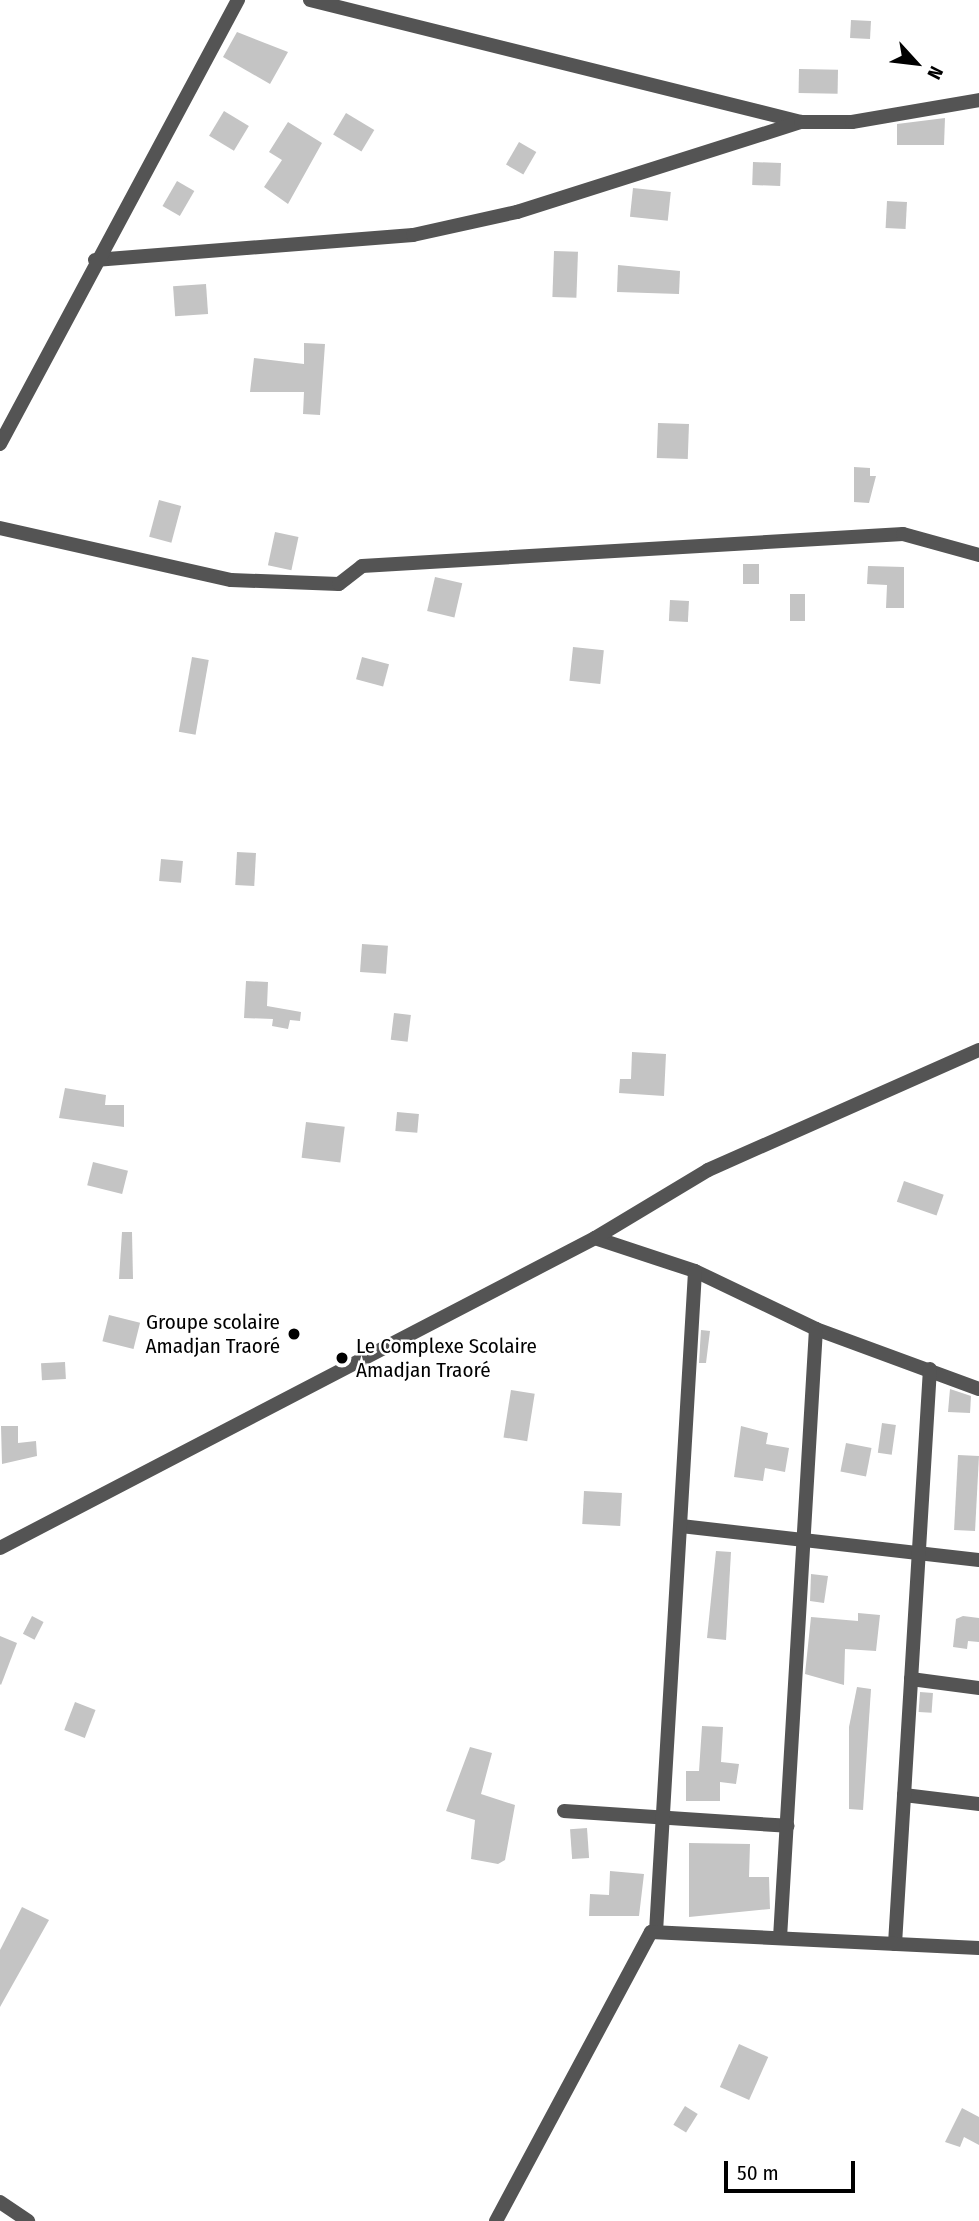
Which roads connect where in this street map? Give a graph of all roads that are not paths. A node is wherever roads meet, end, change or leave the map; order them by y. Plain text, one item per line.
1 (238, 0) edge
2 (310, 0) edge
3 (979, 100) edge
4 (801, 122) junction
5 (95, 260) junction
6 (0, 444) edge
7 (0, 528) edge
8 (979, 555) edge
9 (979, 1049) edge
10 (595, 1238) junction
11 (695, 1271) junction
12 (817, 1329) junction
13 (929, 1369) junction
14 (979, 1389) edge
15 (681, 1526) junction
16 (804, 1540) junction
17 (0, 1548) edge
18 (918, 1553) junction
19 (979, 1560) edge
20 (911, 1679) junction
21 (979, 1688) edge
22 (904, 1795) junction
23 (979, 1804) edge
24 (564, 1811) dead end
25 (663, 1818) junction
26 (787, 1826) junction
27 (656, 1932) junction
28 (780, 1938) junction
29 (895, 1944) junction
30 (979, 1948) edge
31 (0, 2202) edge
32 (28, 2221) edge
33 (496, 2221) edge

1 - 5 street
2 - 4 street
3 - 4 street
4 - 5 street
5 - 6 street
7 - 8 street
9 - 10 street
10 - 11 street
10 - 17 street
11 - 12 street
11 - 15 street
12 - 13 street
12 - 16 street
13 - 14 street
13 - 18 street
15 - 16 street
15 - 25 street
16 - 18 street
16 - 26 street
18 - 19 street
18 - 20 street
20 - 21 street
20 - 22 street
22 - 23 street
22 - 29 street
24 - 25 street
25 - 26 street
25 - 27 street
26 - 28 street
27 - 28 street
27 - 33 street
28 - 29 street
29 - 30 street
31 - 32 street

